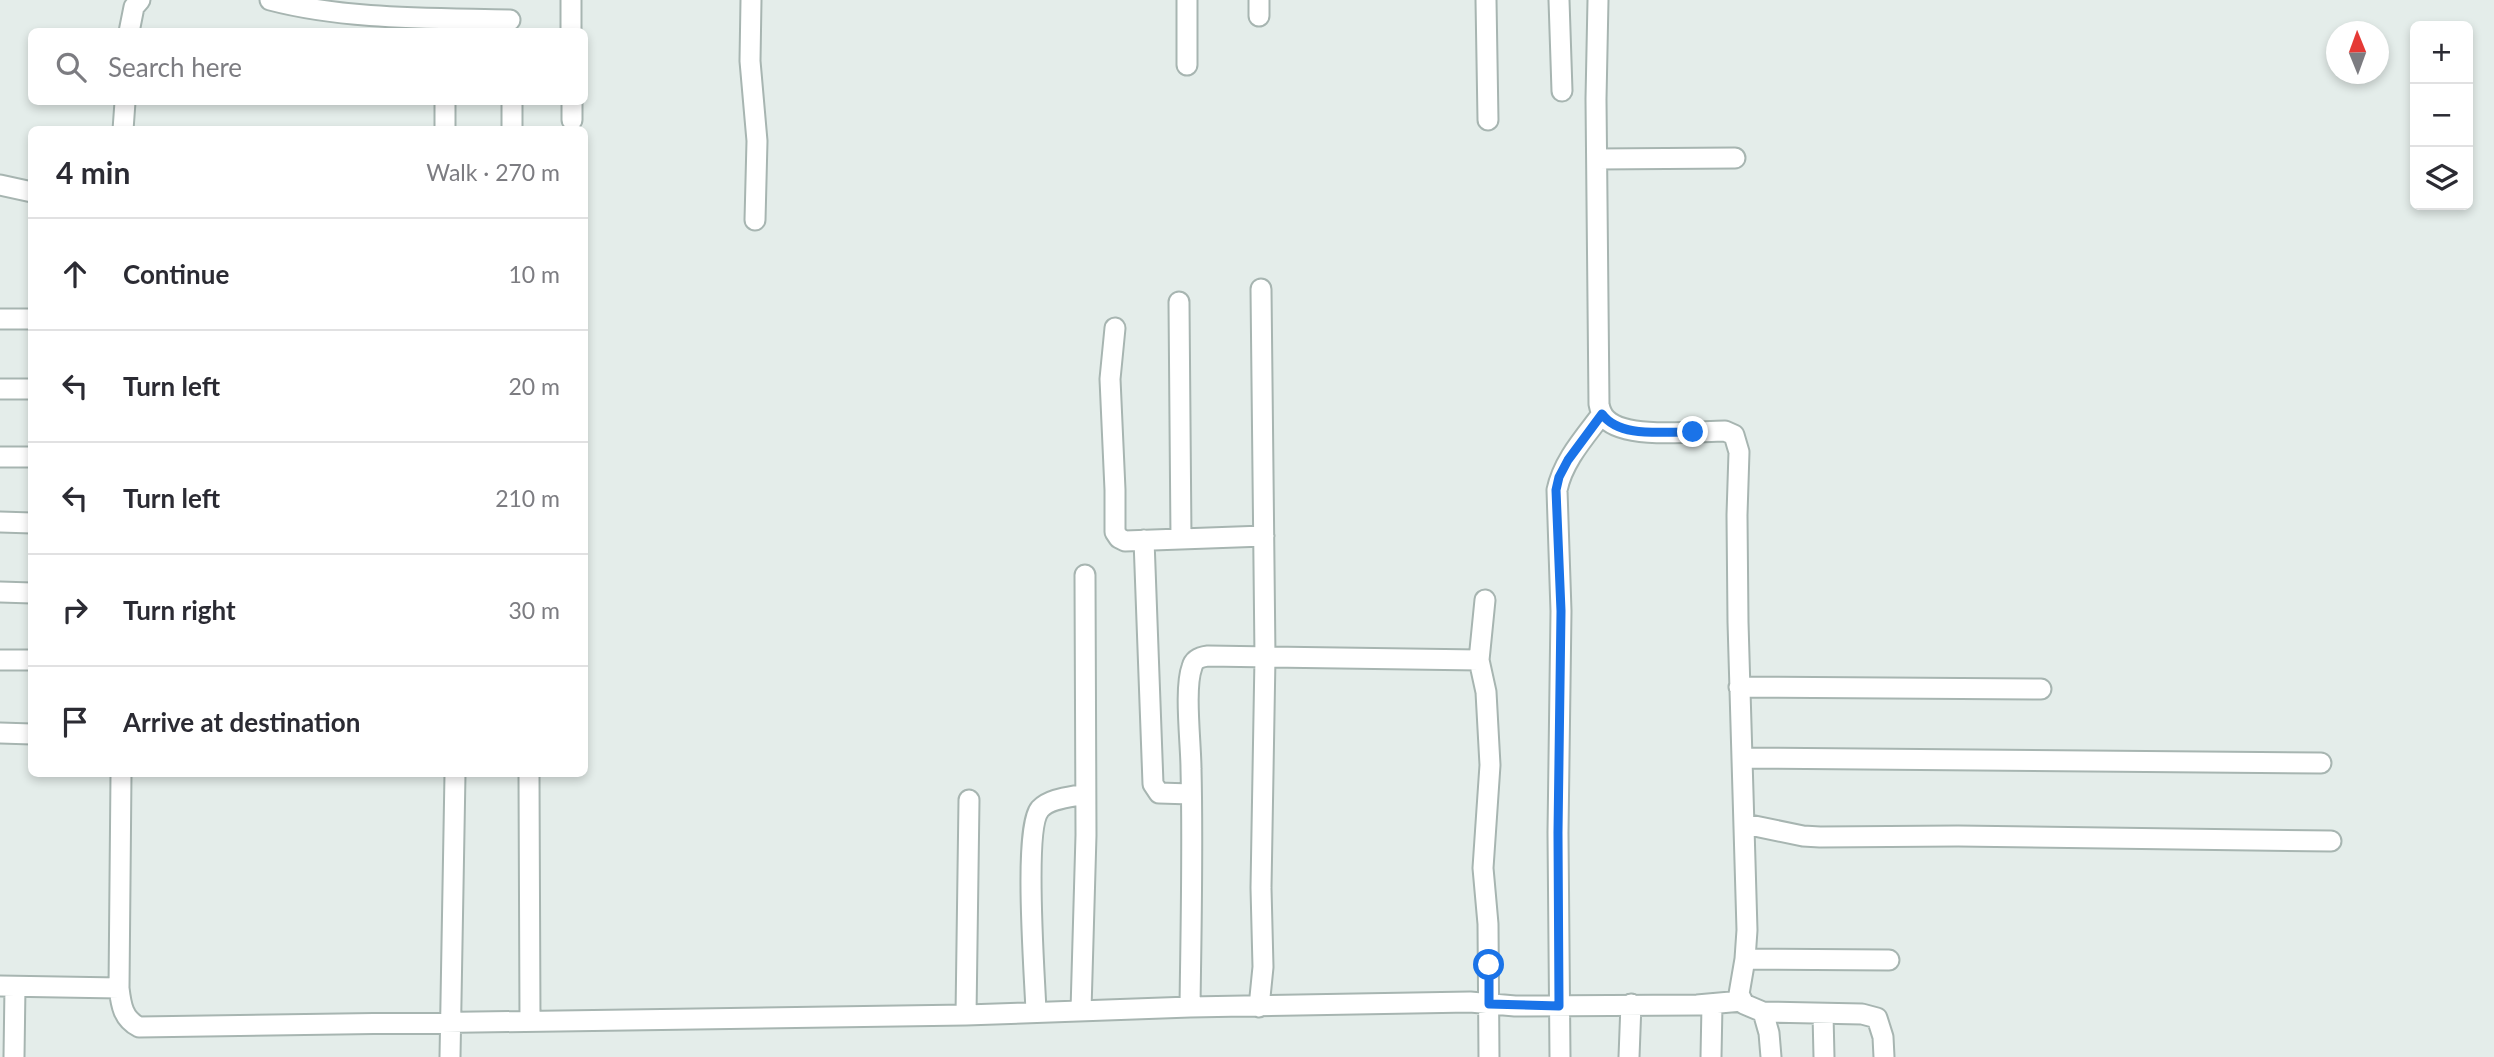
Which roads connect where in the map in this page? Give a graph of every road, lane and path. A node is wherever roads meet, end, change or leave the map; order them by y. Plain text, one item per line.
1 (140, 0) edge
2 (270, 0) edge
3 (510, 0) edge
4 (571, 0) edge
5 (751, 0) edge
6 (1187, 0) edge
7 (1486, 0) edge
8 (1559, 0) edge
9 (1598, 0) edge
10 (444, 25) edge
11 (511, 26) edge
12 (130, 28) edge
13 (571, 28) edge
14 (1187, 65) dead end
15 (1562, 90) dead end
16 (125, 105) edge
17 (445, 105) edge
18 (512, 105) edge
19 (1488, 120) dead end
20 (122, 126) edge
21 (445, 126) edge
22 (512, 126) edge
23 (1735, 158) dead end
24 (1597, 159) junction
25 (0, 185) edge
26 (28, 191) edge
27 (755, 220) dead end
28 (1261, 289) dead end
29 (1179, 302) dead end
30 (0, 319) edge
31 (28, 319) edge
32 (1115, 328) dead end
33 (0, 388) edge
34 (28, 389) edge
35 (1602, 414) junction
36 (0, 457) edge
37 (28, 457) edge
38 (0, 522) edge
39 (28, 523) edge
40 (1264, 536) junction
41 (1181, 539) junction
42 (1144, 540) junction
43 (1085, 575) dead end
44 (0, 592) edge
45 (28, 593) edge
46 (1485, 600) dead end
47 (1265, 657) junction
48 (0, 660) edge
49 (28, 660) edge
50 (1479, 660) junction
51 (1740, 687) junction
52 (2041, 689) dead end
53 (0, 733) edge
54 (28, 733) edge
55 (1743, 758) junction
56 (2321, 763) dead end
57 (121, 777) edge
58 (454, 777) edge
59 (529, 777) edge
60 (1086, 794) junction
61 (1191, 794) junction
62 (969, 800) dead end
63 (1745, 824) junction
64 (2331, 841) dead end
65 (1745, 959) junction
66 (1889, 960) dead end
67 (7, 987) edge
68 (119, 988) junction
69 (1742, 1001) junction
70 (1489, 1004) junction
71 (1632, 1004) junction
72 (1712, 1005) junction
73 (1559, 1006) junction
74 (1190, 1007) junction
75 (1259, 1007) junction
76 (1081, 1010) junction
77 (1036, 1012) junction
78 (1763, 1012) junction
79 (1823, 1014) junction
80 (966, 1015) junction
81 (530, 1021) junction
82 (451, 1022) junction
83 (14, 1057) edge
84 (450, 1057) edge
85 (1489, 1057) edge
86 (1560, 1057) edge
87 (1629, 1057) edge
88 (1711, 1057) edge
89 (1771, 1057) edge
90 (1824, 1057) edge
91 (1884, 1057) edge

1 - 12 street
2 - 10 street
3 - 11 street
4 - 13 street
5 - 27 street
6 - 14 street
7 - 19 street
8 - 15 street
9 - 24 street
10 - 11 street
16 - 20 street
17 - 21 street
18 - 22 street
23 - 24 street
24 - 35 street
25 - 26 street
28 - 40 street
29 - 41 street
30 - 31 street
32 - 42 street
33 - 34 street
35 - 51 street
35 - 73 street
36 - 37 street
38 - 39 street
40 - 41 street
40 - 47 street
41 - 42 street
42 - 61 street
43 - 60 street
44 - 45 street
46 - 50 street
47 - 50 street
47 - 61 street
47 - 75 street
48 - 49 street
50 - 70 street
51 - 52 street
51 - 55 street
53 - 54 street
55 - 56 street
55 - 63 street
57 - 68 street
58 - 82 street
59 - 81 street
60 - 76 street
60 - 77 street
61 - 74 street
62 - 80 street
63 - 64 street
63 - 65 street
65 - 66 street
65 - 69 street
67 - 68 street
67 - 83 street
68 - 82 street
69 - 72 street
69 - 78 street
70 - 73 street
70 - 75 street
70 - 85 street
71 - 72 street
71 - 73 street
71 - 87 street
72 - 88 street
73 - 86 street
74 - 75 street
74 - 76 street
76 - 77 street
77 - 80 street
78 - 79 street
78 - 89 street
79 - 90 street
79 - 91 street
80 - 81 street
81 - 82 street
82 - 84 street

